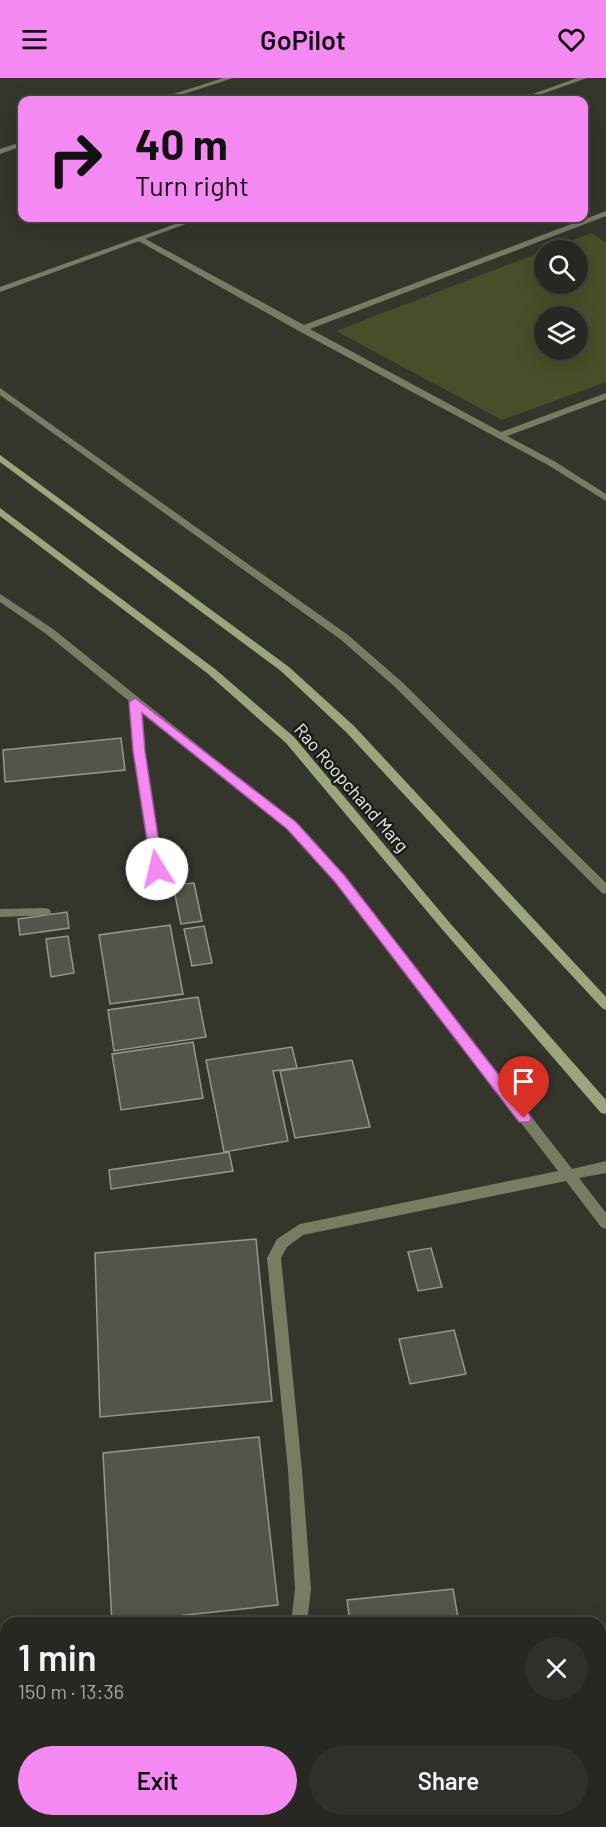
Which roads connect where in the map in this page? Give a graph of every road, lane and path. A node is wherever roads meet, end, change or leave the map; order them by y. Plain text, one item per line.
1 (230, 78) edge
2 (584, 78) edge
3 (172, 96) edge
4 (532, 96) edge
5 (18, 145) edge
6 (1, 151) edge
7 (606, 213) edge
8 (595, 217) junction
9 (588, 220) edge
10 (187, 222) edge
11 (582, 222) edge
12 (606, 225) edge
13 (139, 239) junction
14 (0, 290) edge
15 (302, 329) junction
16 (0, 391) edge
17 (606, 396) edge
18 (498, 436) junction
19 (0, 458) edge
20 (606, 498) edge
21 (0, 511) edge
22 (0, 597) edge
23 (135, 702) junction
24 (157, 869) dead end
25 (606, 890) edge
26 (45, 912) dead end
27 (0, 913) edge
28 (606, 1005) edge
29 (606, 1109) edge
30 (606, 1167) edge
31 (568, 1175) junction
32 (606, 1223) edge
33 (300, 1617) edge

1 - 3 street
2 - 4 street
5 - 6 street
7 - 8 street
8 - 9 street
8 - 12 street
10 - 13 street
11 - 15 street
13 - 14 street
13 - 15 street
15 - 18 street
16 - 25 street
17 - 18 street
18 - 20 street
19 - 28 main road, Rao Roopchand Marg
21 - 29 main road, Rao Roopchand Marg
22 - 23 street
23 - 24 street
23 - 31 street
26 - 27 street
30 - 31 street
31 - 32 street
31 - 33 street

